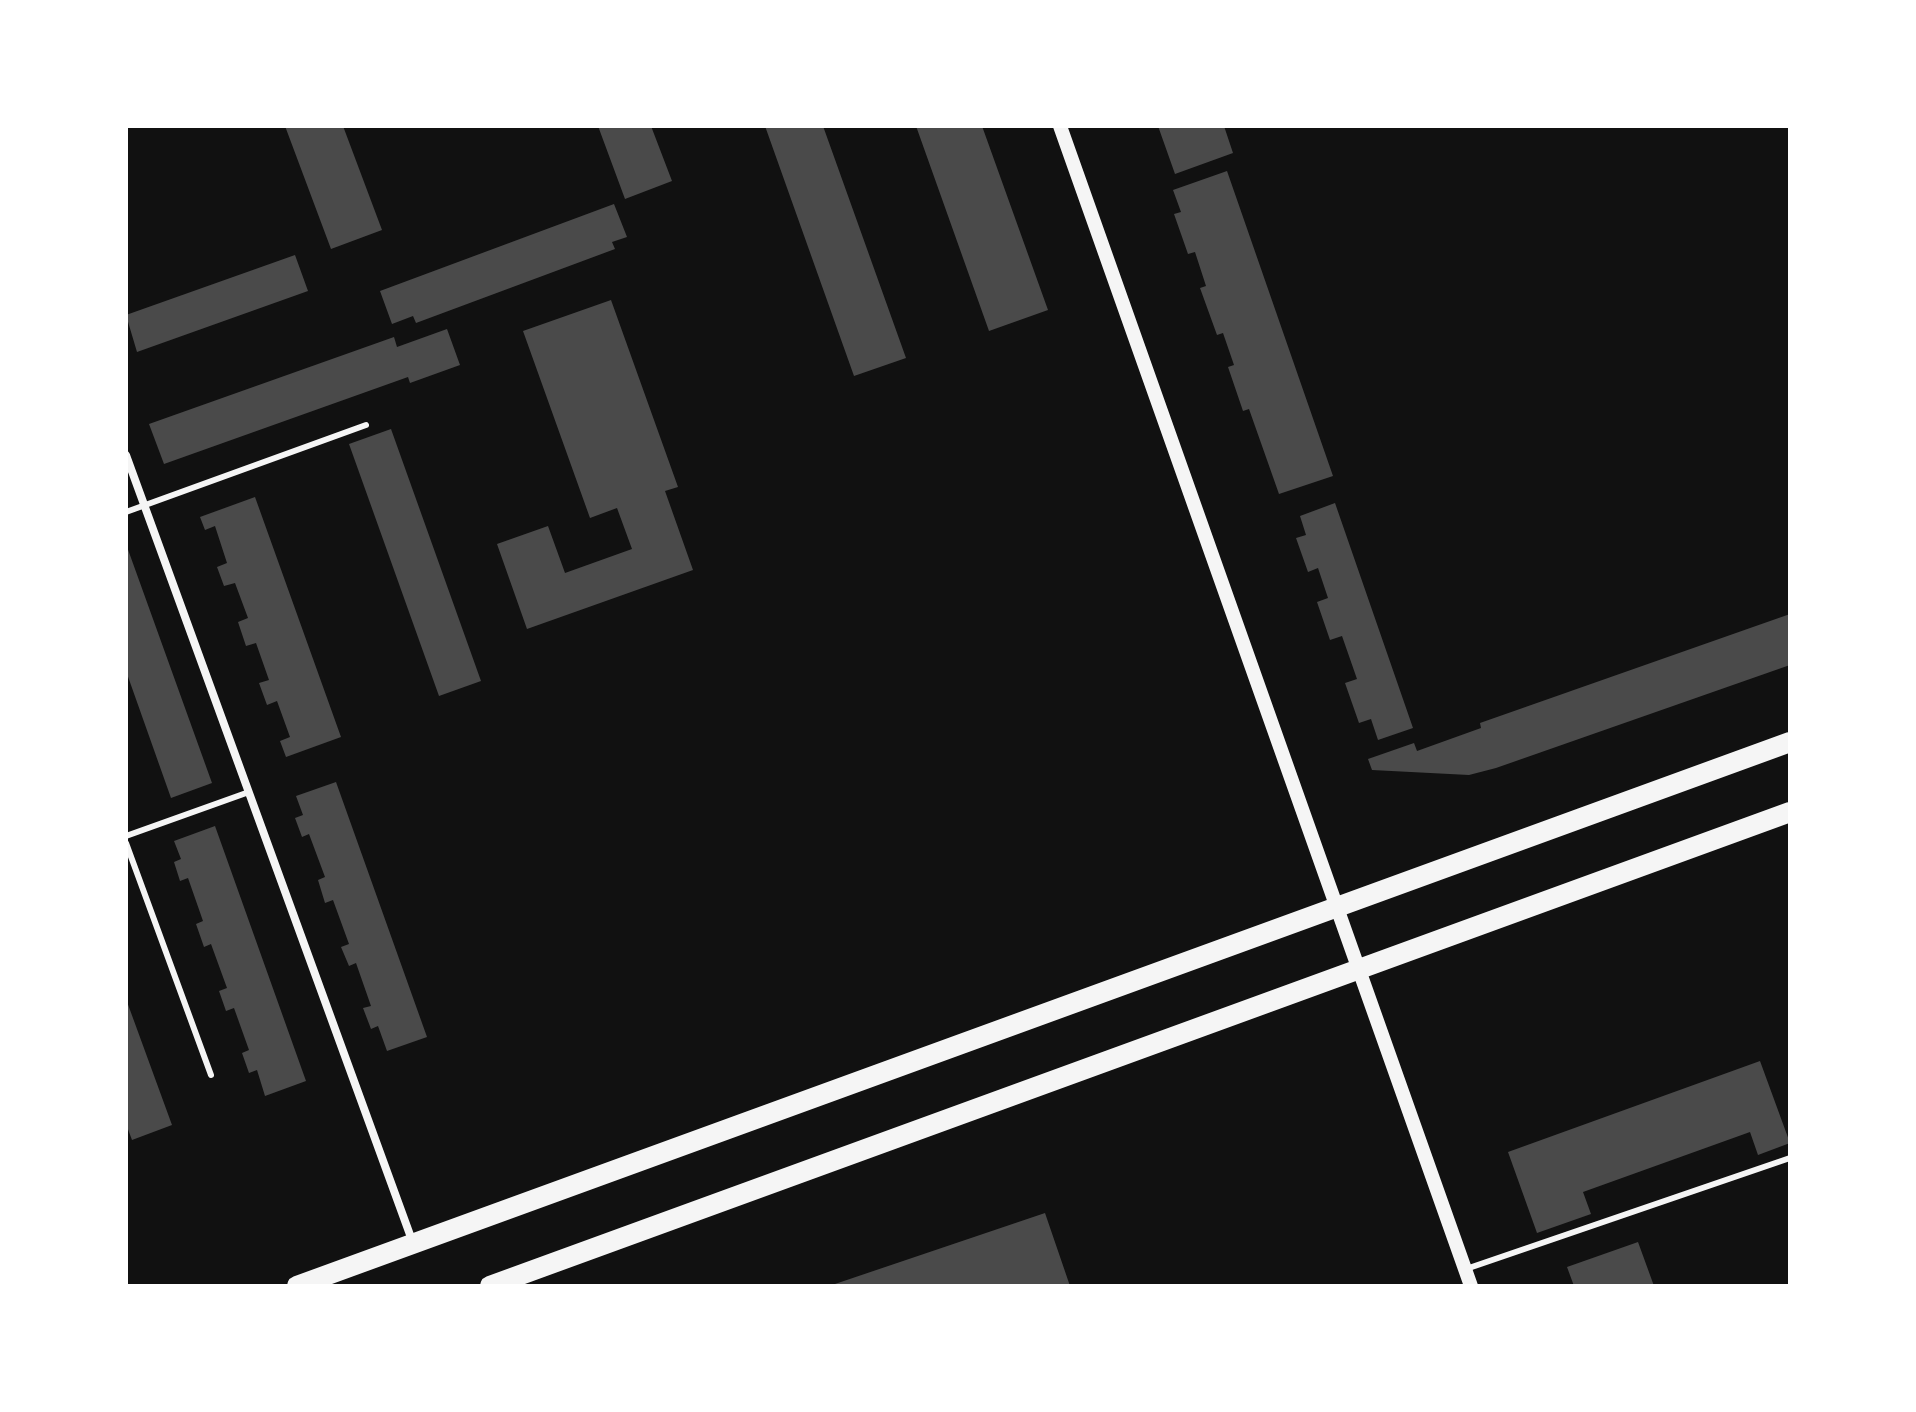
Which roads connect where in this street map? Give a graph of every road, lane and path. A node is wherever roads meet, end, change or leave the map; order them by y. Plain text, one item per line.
1 (1060, 126) edge
2 (366, 425) dead end
3 (126, 455) edge
4 (144, 505) junction
5 (126, 512) edge
6 (1790, 742) edge
7 (249, 792) junction
8 (1790, 812) edge
9 (126, 836) edge
10 (126, 843) edge
11 (1336, 907) junction
12 (1358, 970) junction
13 (211, 1075) dead end
14 (1790, 1158) edge
15 (413, 1244) junction
16 (1466, 1269) junction
17 (297, 1286) edge
18 (490, 1286) edge
19 (1471, 1286) edge

1 - 11 street
2 - 4 lane
3 - 4 street
4 - 5 lane
4 - 7 street
6 - 11 main road
7 - 9 lane
7 - 15 street
8 - 12 main road
10 - 13 lane
11 - 12 street
11 - 15 main road
12 - 16 street
12 - 18 main road
14 - 16 lane
15 - 17 main road
16 - 19 street

